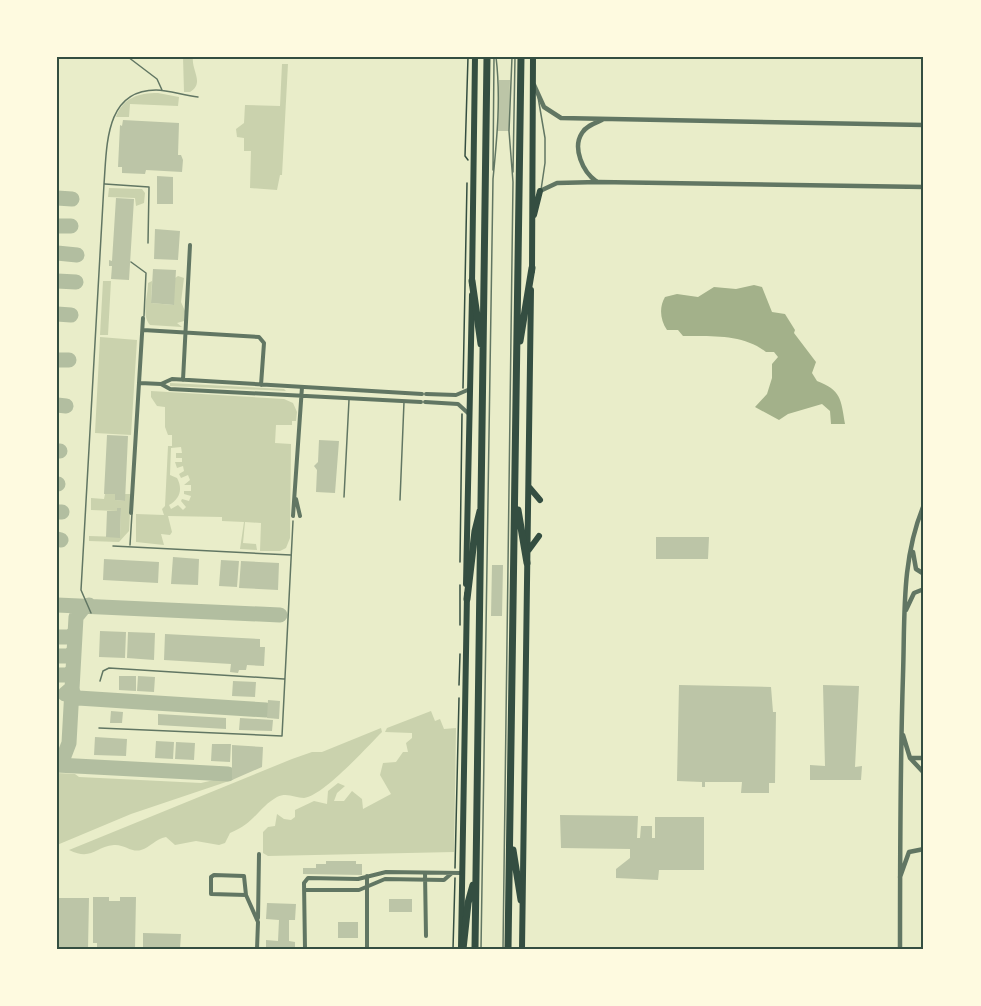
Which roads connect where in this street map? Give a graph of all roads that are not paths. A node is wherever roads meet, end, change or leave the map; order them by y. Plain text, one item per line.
1 (128, 57) edge
2 (475, 57) edge
3 (488, 57) edge
4 (495, 57) edge
5 (513, 57) edge
6 (521, 57) edge
7 (533, 57) edge
8 (532, 81) junction
9 (162, 91) junction
10 (538, 96) junction
11 (198, 97) dead end
12 (604, 119) junction
13 (924, 126) edge
14 (493, 179) junction
15 (513, 182) junction
16 (598, 182) junction
17 (104, 183) junction
18 (923, 187) edge
19 (540, 191) junction
20 (532, 225) junction
21 (148, 243) dead end
22 (190, 245) dead end
23 (132, 262) dead end
24 (532, 268) junction
25 (472, 281) junction
26 (143, 318) joint
27 (143, 330) junction
28 (185, 331) junction
29 (517, 355) junction
30 (484, 364) junction
31 (183, 380) junction
32 (140, 383) junction
33 (161, 384) junction
34 (261, 385) junction
35 (290, 386) junction
36 (302, 387) junction
37 (470, 388) junction
38 (289, 396) junction
39 (453, 396) junction
40 (302, 397) junction
41 (349, 399) junction
42 (404, 401) junction
43 (453, 404) junction
44 (470, 414) junction
45 (529, 487) junction
46 (515, 494) junction
47 (344, 497) dead end
48 (296, 498) junction
49 (400, 500) dead end
50 (540, 500) dead end
51 (924, 505) edge
52 (482, 509) junction
53 (131, 513) joint
54 (300, 516) dead end
55 (293, 518) joint
56 (539, 536) dead end
57 (112, 546) dead end
58 (130, 546) junction
59 (912, 546) junction
60 (528, 551) junction
61 (292, 555) junction
62 (528, 563) junction
63 (924, 574) edge
64 (924, 589) edge
65 (467, 599) junction
66 (91, 613) dead end
67 (905, 614) junction
68 (285, 679) junction
69 (100, 681) dead end
70 (99, 728) dead end
71 (901, 730) junction
72 (910, 758) junction
73 (924, 758) edge
74 (924, 773) edge
75 (510, 828) junction
76 (924, 849) edge
77 (259, 854) dead end
78 (425, 873) junction
79 (456, 873) junction
80 (476, 874) junction
81 (367, 876) junction
82 (899, 879) junction
83 (425, 880) junction
84 (368, 887) junction
85 (304, 890) junction
86 (246, 895) junction
87 (521, 900) junction
88 (258, 922) junction
89 (426, 936) dead end
90 (257, 949) edge
91 (305, 949) edge
92 (367, 949) edge
93 (462, 949) edge
94 (475, 949) edge
95 (482, 949) edge
96 (503, 949) edge
97 (508, 949) edge
98 (522, 949) edge
99 (902, 949) edge

1 - 9 lane
2 - 25 highway
3 - 30 highway
4 - 14 lane
4 - 14 lane
5 - 15 lane
5 - 15 lane
6 - 29 highway
7 - 8 highway
8 - 10 street
8 - 20 highway
9 - 11 lane
9 - 17 lane
10 - 12 street
10 - 19 lane
12 - 13 street
12 - 16 street
14 - 95 lane
15 - 96 lane
16 - 18 street
16 - 19 street
17 - 21 lane
17 - 66 lane
19 - 20 highway
20 - 24 highway
22 - 28 street
23 - 26 lane
24 - 29 highway
24 - 45 highway
25 - 30 highway
25 - 37 highway
26 - 27 street
27 - 28 street
27 - 32 street
28 - 31 street
28 - 34 street
29 - 46 highway
30 - 52 highway
31 - 33 street
31 - 34 street
32 - 33 street
32 - 53 street
33 - 38 street
34 - 35 street
35 - 36 street
35 - 38 street
36 - 39 street
36 - 40 street
37 - 39 street
37 - 44 highway
38 - 40 street
39 - 43 street
40 - 41 street
40 - 48 street
41 - 42 street
41 - 47 lane
42 - 43 street
42 - 49 lane
43 - 44 street
44 - 65 highway
45 - 50 highway
45 - 60 highway
46 - 62 highway
46 - 75 highway
48 - 54 street
48 - 55 street
51 - 59 street
52 - 65 highway
52 - 80 highway
53 - 58 lane
55 - 61 lane
56 - 60 highway
57 - 58 lane
58 - 61 lane
59 - 63 street
59 - 67 street
60 - 62 highway
61 - 68 lane
62 - 87 highway
64 - 67 street
65 - 79 highway
67 - 71 street
68 - 69 lane
68 - 70 lane
71 - 72 street
71 - 82 street
72 - 73 street
72 - 74 street
75 - 87 highway
75 - 97 highway
76 - 82 street
77 - 88 street
78 - 79 street
78 - 81 street
78 - 83 street
79 - 83 street
79 - 93 highway
80 - 93 highway
80 - 94 highway
81 - 84 street
81 - 85 street
82 - 99 street
83 - 84 street
83 - 89 street
84 - 85 street
84 - 92 street
85 - 91 street
86 - 86 street
86 - 88 street
87 - 98 highway
88 - 90 street

